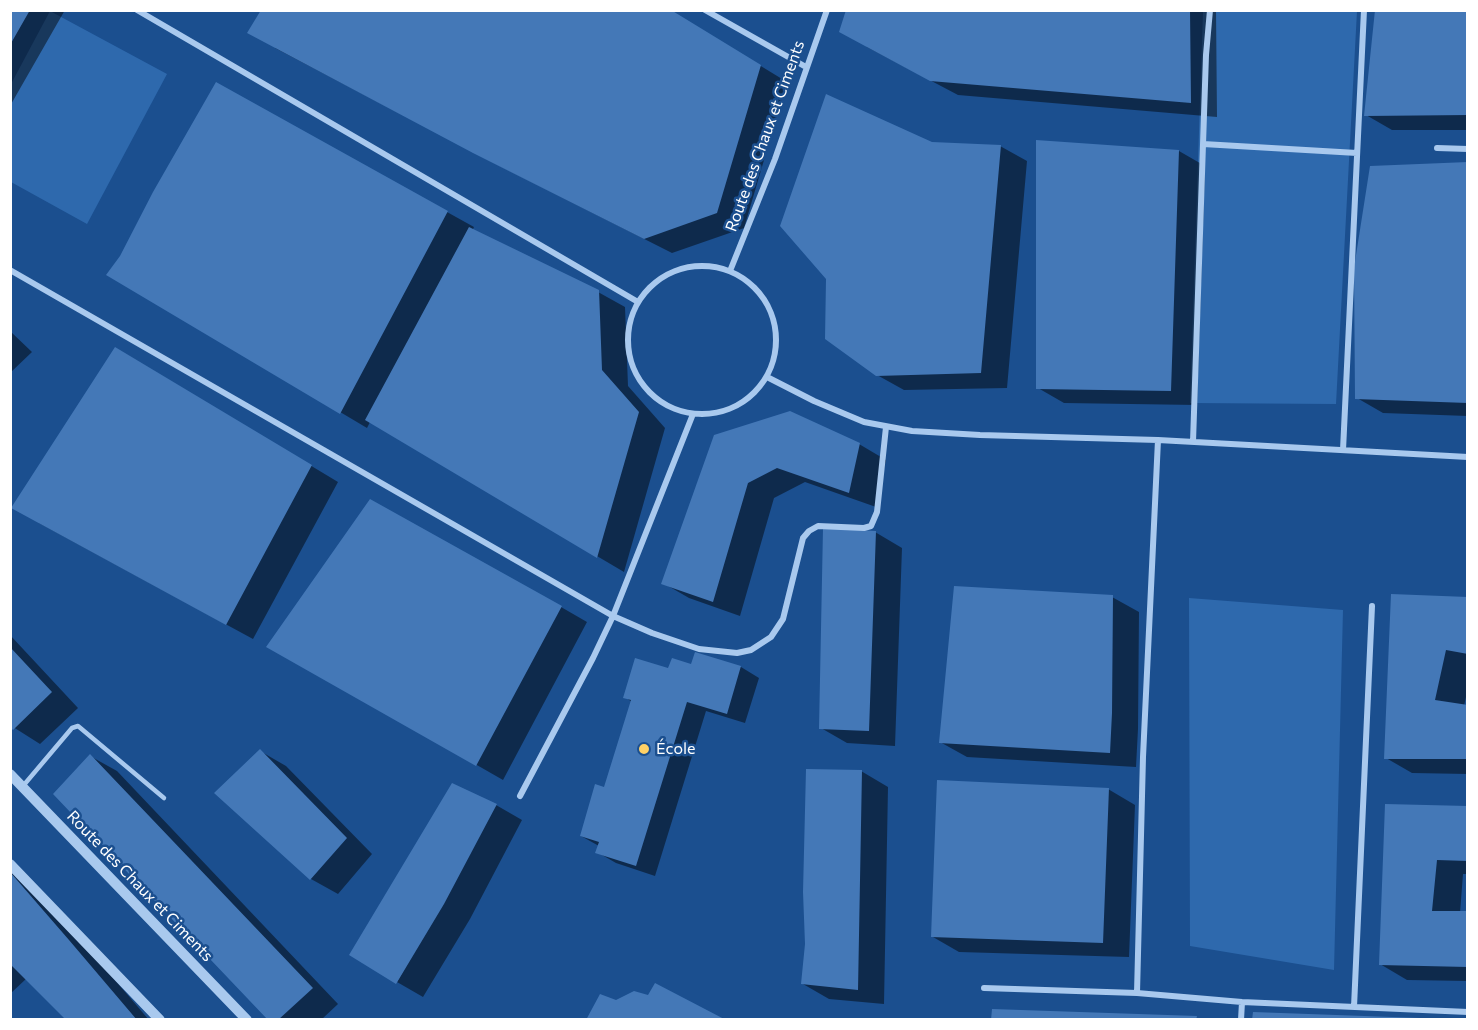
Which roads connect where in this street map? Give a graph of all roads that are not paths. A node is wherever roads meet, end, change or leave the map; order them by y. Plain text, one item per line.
1 (137, 10) edge
2 (705, 10) edge
3 (827, 10) edge
4 (1210, 10) edge
5 (1364, 10) edge
6 (806, 67) junction
7 (1203, 144) junction
8 (1437, 148) dead end
9 (1467, 148) edge
10 (1357, 153) junction
11 (10, 270) edge
12 (730, 271) junction
13 (638, 302) junction
14 (767, 377) junction
15 (693, 414) junction
16 (886, 427) junction
17 (1158, 440) junction
18 (1193, 442) junction
19 (1343, 450) junction
20 (1467, 457) edge
21 (1372, 606) dead end
22 (613, 616) junction
23 (10, 774) edge
24 (23, 786) junction
25 (520, 796) dead end
26 (164, 798) dead end
27 (10, 864) edge
28 (984, 988) dead end
29 (1137, 993) junction
30 (1242, 1002) junction
31 (1354, 1007) junction
32 (1467, 1012) edge
33 (160, 1020) edge
34 (247, 1020) edge
35 (1241, 1020) edge

1 - 13 street
2 - 6 street
3 - 6 street, Route des Chaux et Ciments
4 - 7 street
5 - 10 street
6 - 12 street, Route des Chaux et Ciments
7 - 10 street
7 - 18 street
8 - 9 street
10 - 19 street
11 - 22 street
12 - 13 street
12 - 14 street
13 - 15 street
14 - 15 street
14 - 16 street
15 - 22 street
16 - 17 street
16 - 22 street
17 - 18 street
17 - 29 street
18 - 19 street
19 - 20 street
21 - 31 street
22 - 25 street
23 - 24 street, Route des Chaux et Ciments
24 - 26 lane
24 - 34 street, Route des Chaux et Ciments
27 - 33 street
28 - 29 street
29 - 30 street
30 - 31 street
30 - 35 street
31 - 32 street

